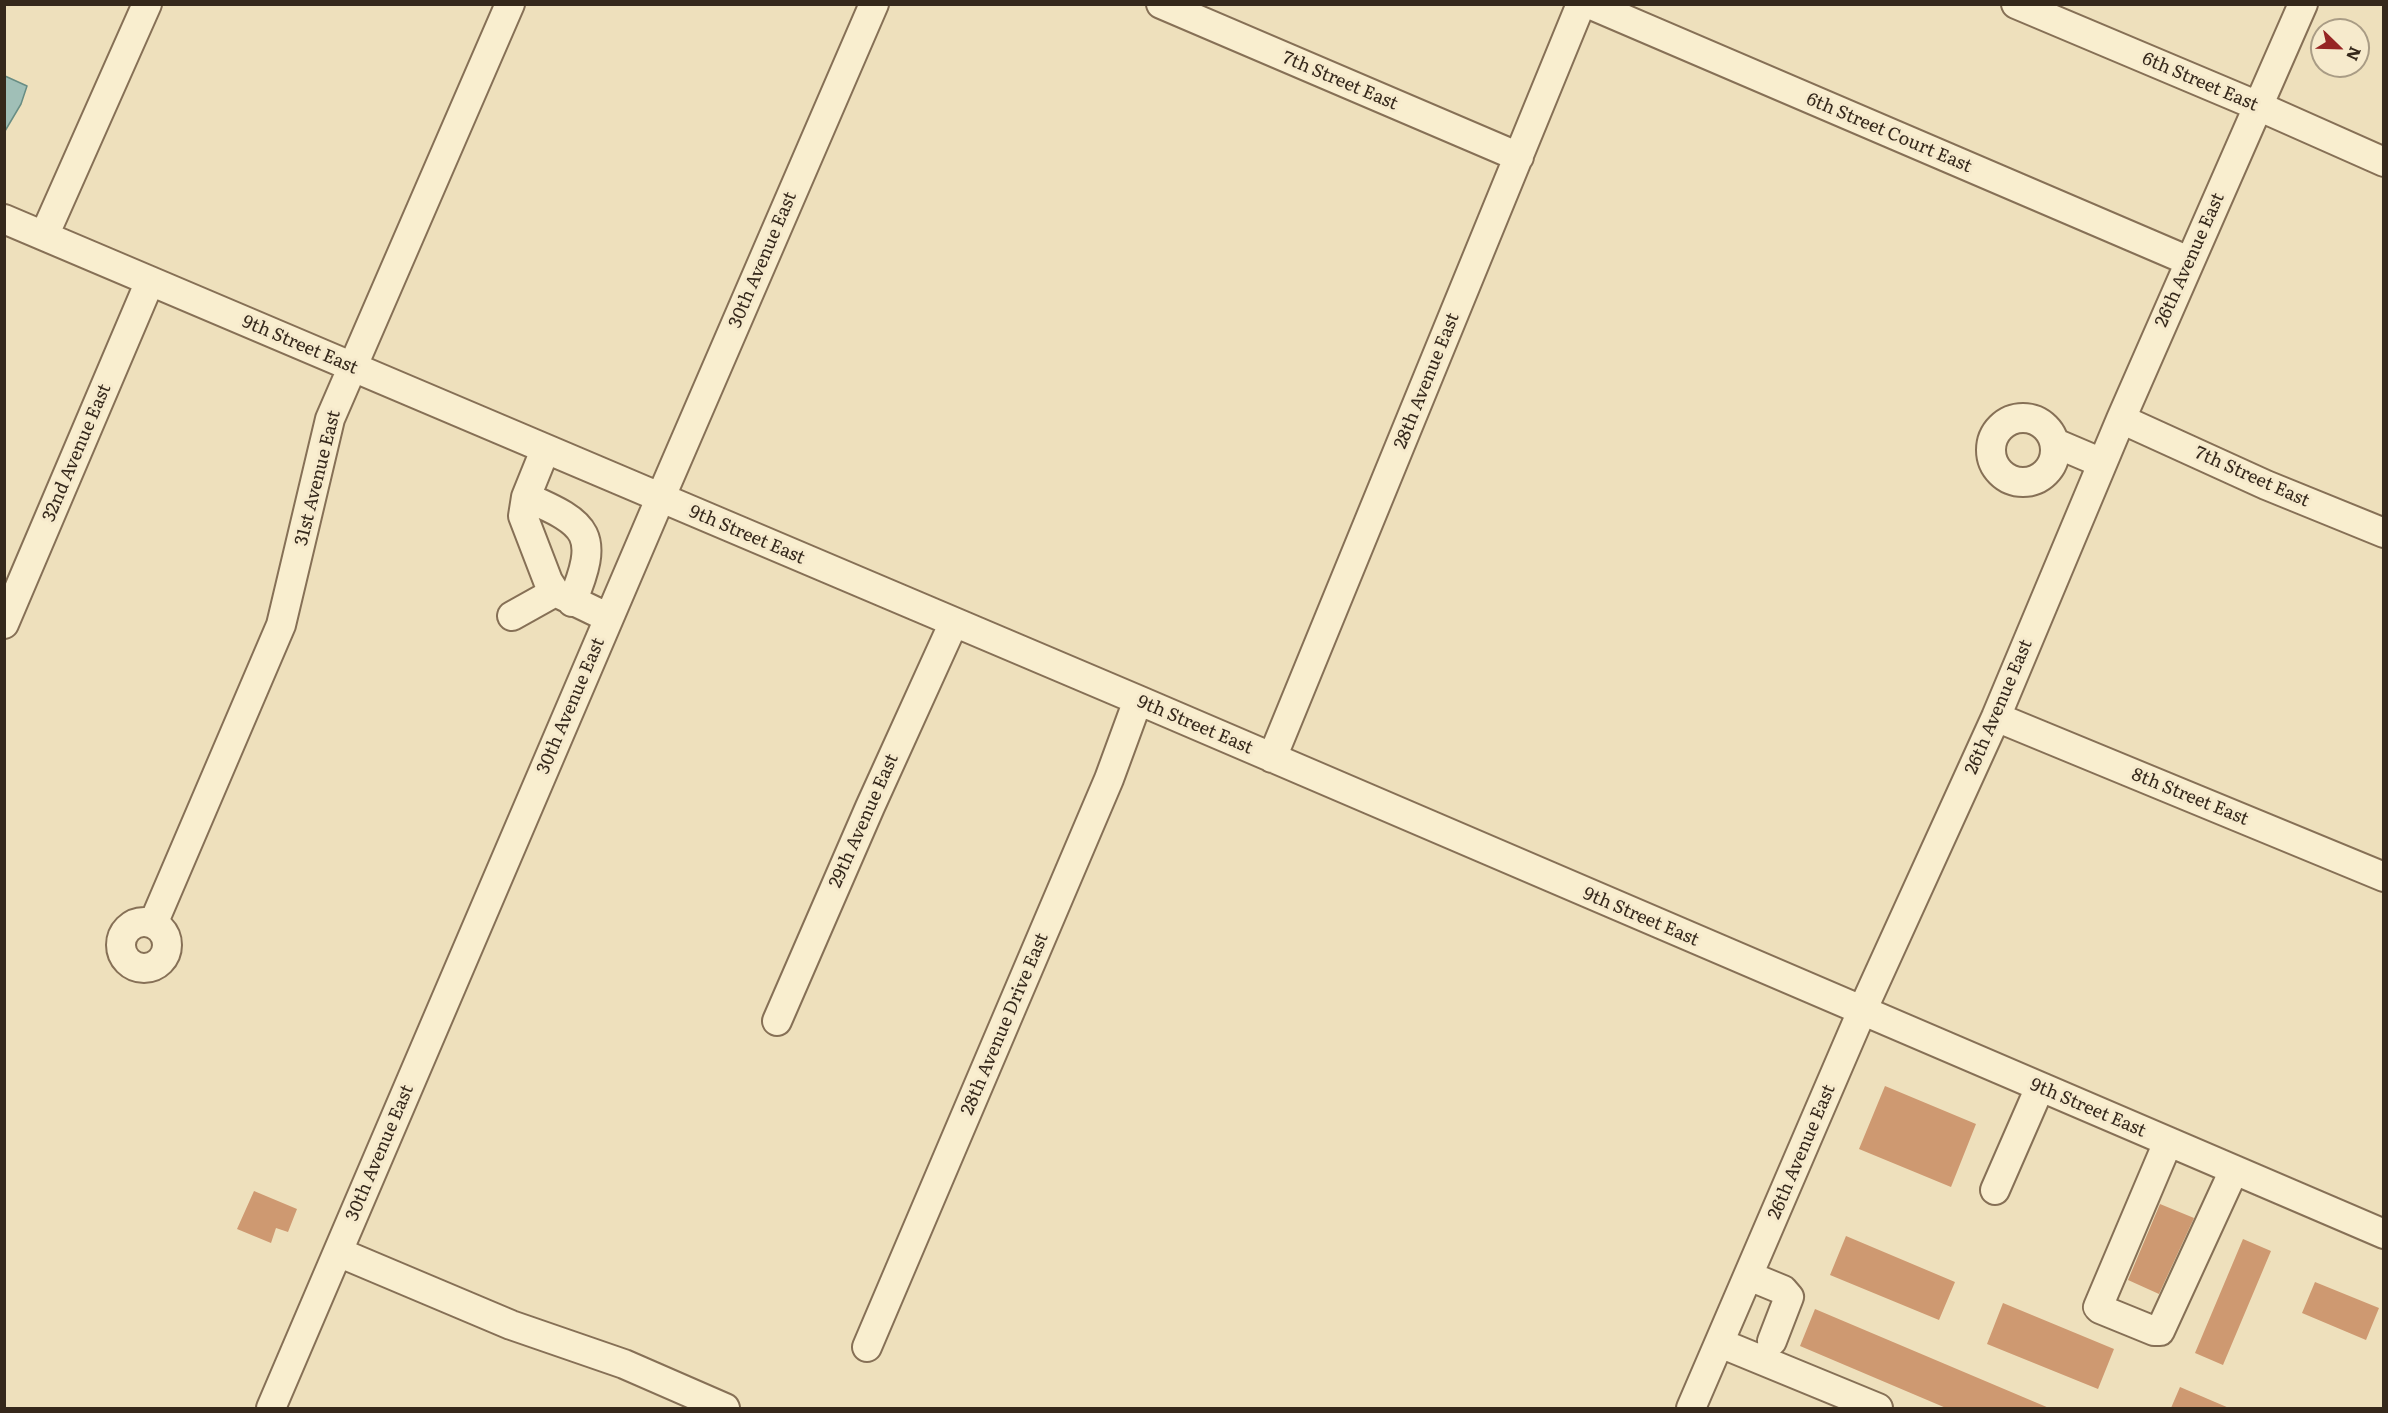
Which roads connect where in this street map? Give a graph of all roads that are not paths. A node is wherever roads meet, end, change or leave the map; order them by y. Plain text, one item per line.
1 (147, 4) edge
2 (510, 4) edge
3 (874, 4) edge
4 (1161, 4) edge
5 (1581, 4) edge
6 (1589, 4) edge
7 (2016, 4) edge
8 (2303, 4) edge
9 (2258, 106) junction
10 (1519, 158) junction
11 (2384, 162) edge
12 (4, 219) edge
13 (44, 236) junction
14 (2189, 261) junction
15 (150, 281) junction
16 (352, 367) junction
17 (2121, 419) junction
18 (2055, 443) dead end
19 (545, 450) junction
20 (2102, 463) junction
21 (526, 497) junction
22 (660, 499) junction
23 (2384, 533) edge
24 (563, 597) junction
25 (512, 616) dead end
26 (609, 618) junction
27 (954, 622) junction
28 (4, 624) edge
29 (1138, 700) junction
30 (1996, 717) junction
31 (1272, 758) junction
32 (2384, 877) edge
33 (153, 924) dead end
34 (1862, 1011) junction
35 (777, 1021) dead end
36 (2040, 1087) junction
37 (2168, 1142) junction
38 (2234, 1170) junction
39 (1995, 1190) dead end
40 (2384, 1234) edge
41 (338, 1252) junction
42 (1749, 1275) junction
43 (1772, 1341) dead end
44 (1719, 1343) junction
45 (867, 1347) dead end
46 (271, 1408) edge
47 (725, 1408) edge
48 (1691, 1408) edge
49 (1878, 1408) edge

1 - 13 street
2 - 16 street, 31st Avenue East
3 - 22 street, 30th Avenue East
4 - 10 street, 7th Street East
5 - 10 street, 28th Avenue East
6 - 14 street, 6th Street Court East
7 - 9 street, 6th Street East
8 - 9 street, 26th Avenue East
9 - 11 street, 6th Street East
9 - 14 street, 26th Avenue East
10 - 31 street, 28th Avenue East
12 - 13 street, 9th Street East
13 - 15 street, 9th Street East
14 - 17 street, 26th Avenue East
15 - 16 street, 9th Street East
15 - 28 street, 32nd Avenue East
16 - 19 street, 9th Street East
16 - 33 street, 31st Avenue East
17 - 20 street, 26th Avenue East
17 - 23 street, 7th Street East
18 - 20 street
19 - 21 street
19 - 22 street, 9th Street East
20 - 30 street, 26th Avenue East
21 - 24 street
21 - 24 street
22 - 26 street, 30th Avenue East
22 - 27 street, 9th Street East
24 - 25 street
24 - 26 street
26 - 41 street, 30th Avenue East
27 - 29 street, 9th Street East
27 - 35 street, 29th Avenue East
29 - 31 street, 9th Street East
29 - 45 street, 28th Avenue Drive East
30 - 32 street, 8th Street East
30 - 34 street, 26th Avenue East
31 - 34 street, 9th Street East
34 - 36 street, 9th Street East
34 - 42 street, 26th Avenue East
36 - 37 street, 9th Street East
36 - 39 street
37 - 38 street, 9th Street East
37 - 38 street
38 - 40 street, 9th Street East
41 - 46 street, 30th Avenue East
41 - 47 street
42 - 43 street
42 - 44 street, 26th Avenue East
44 - 48 street, 26th Avenue East
44 - 49 street

